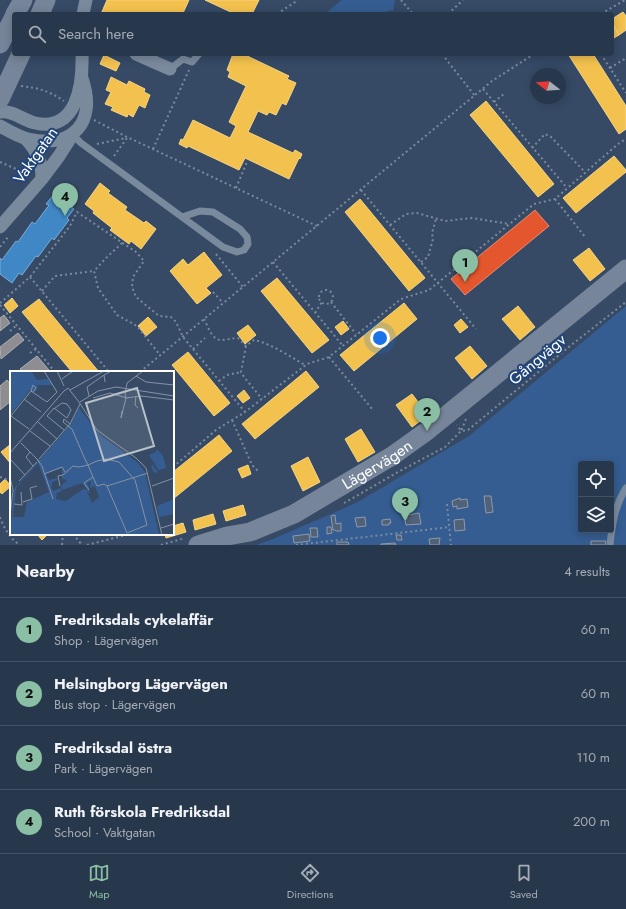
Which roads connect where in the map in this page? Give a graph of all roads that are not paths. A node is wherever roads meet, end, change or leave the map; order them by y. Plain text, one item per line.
1 (23, 0) edge
2 (46, 0) edge
3 (86, 0) edge
4 (16, 12) edge
5 (41, 12) edge
6 (83, 12) edge
7 (12, 21) edge
8 (0, 44) edge
9 (20, 56) edge
10 (82, 56) edge
11 (141, 56) edge
12 (197, 56) edge
13 (170, 69) joint
14 (82, 78) junction
15 (0, 98) edge
16 (0, 112) edge
17 (64, 119) junction
18 (34, 123) junction
19 (0, 126) edge
20 (73, 135) junction
21 (26, 139) junction
22 (53, 141) junction
23 (59, 156) junction
24 (41, 179) junction
25 (182, 217) junction
26 (0, 227) edge
27 (626, 269) edge
28 (626, 488) edge
29 (194, 541) edge
30 (610, 545) edge

1 - 4 street
2 - 5 street
3 - 6 street
7 - 8 street
9 - 15 street
10 - 14 street
11 - 13 street
12 - 13 lane
14 - 17 street
14 - 20 street
16 - 18 street
17 - 18 street
17 - 20 street, Vaktgatan
18 - 22 street
19 - 21 street
20 - 22 street
20 - 23 street, Vaktgatan
20 - 25 lane
21 - 22 street
21 - 24 street
22 - 23 street
23 - 24 street, Vaktgatan
24 - 26 street, Vaktgatan
25 - 25 lane
27 - 29 street, Lägervägen
28 - 30 lane

